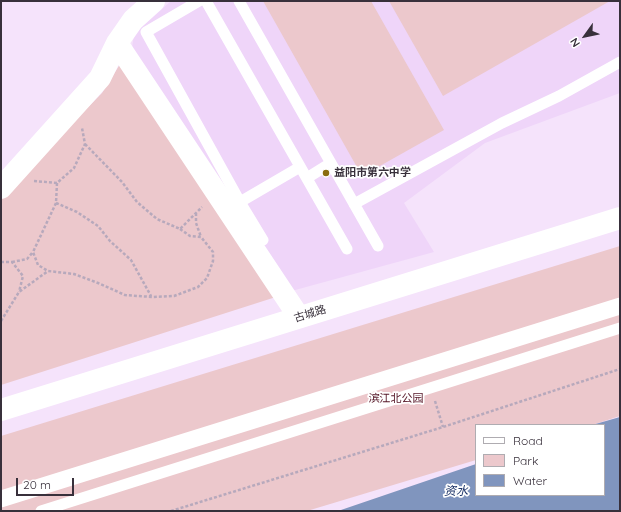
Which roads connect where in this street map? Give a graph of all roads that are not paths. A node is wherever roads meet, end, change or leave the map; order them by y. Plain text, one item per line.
1 (154, 1) edge
2 (199, 1) edge
3 (206, 1) edge
4 (239, 1) edge
5 (117, 43) junction
6 (620, 62) edge
7 (331, 163) junction
8 (300, 167) junction
9 (307, 178) junction
10 (7, 181) edge
11 (240, 202) junction
12 (354, 204) junction
13 (620, 218) edge
14 (263, 240) dead end
15 (378, 246) dead end
16 (347, 249) dead end
17 (620, 306) edge
18 (298, 318) junction
19 (620, 328) edge
20 (1, 410) edge
21 (1, 499) edge
22 (40, 511) edge

1 - 5 street
2 - 11 lane
3 - 8 lane
4 - 7 lane
5 - 10 street
5 - 18 street
6 - 12 lane
7 - 9 lane
7 - 12 lane
8 - 9 lane
8 - 11 lane
9 - 16 lane
11 - 14 lane
12 - 15 lane
13 - 18 street, 古城路
17 - 21 street
18 - 20 street, 古城路
19 - 22 lane

